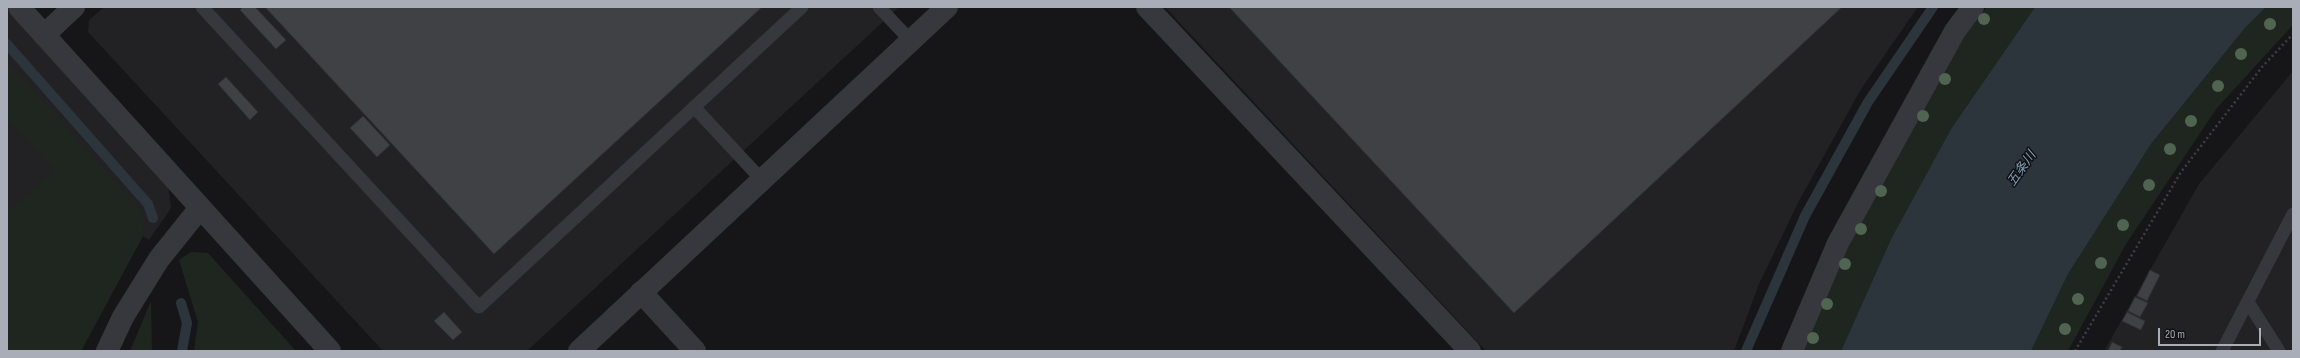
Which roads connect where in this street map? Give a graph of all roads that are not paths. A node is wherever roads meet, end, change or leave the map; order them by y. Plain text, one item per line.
1 (19, 7) edge
2 (74, 7) edge
3 (202, 7) edge
4 (802, 7) edge
5 (879, 7) edge
6 (947, 7) edge
7 (1147, 7) edge
8 (1974, 7) edge
9 (44, 35) junction
10 (911, 41) junction
11 (694, 107) junction
12 (762, 180) junction
13 (200, 208) junction
14 (2293, 214) edge
15 (642, 292) junction
16 (2248, 302) junction
17 (107, 351) edge
18 (330, 351) edge
19 (579, 351) edge
20 (695, 351) edge
21 (1470, 351) edge
22 (1792, 351) edge
23 (2222, 351) edge
24 (2279, 351) edge

1 - 9 street
2 - 9 street
3 - 11 lane
4 - 11 lane
5 - 10 lane
6 - 10 street
7 - 21 street
8 - 22 street
9 - 13 street
10 - 12 street
11 - 12 lane
12 - 15 street
13 - 17 street
13 - 18 street
14 - 16 lane
15 - 19 street
15 - 20 street
16 - 23 lane
16 - 24 lane

